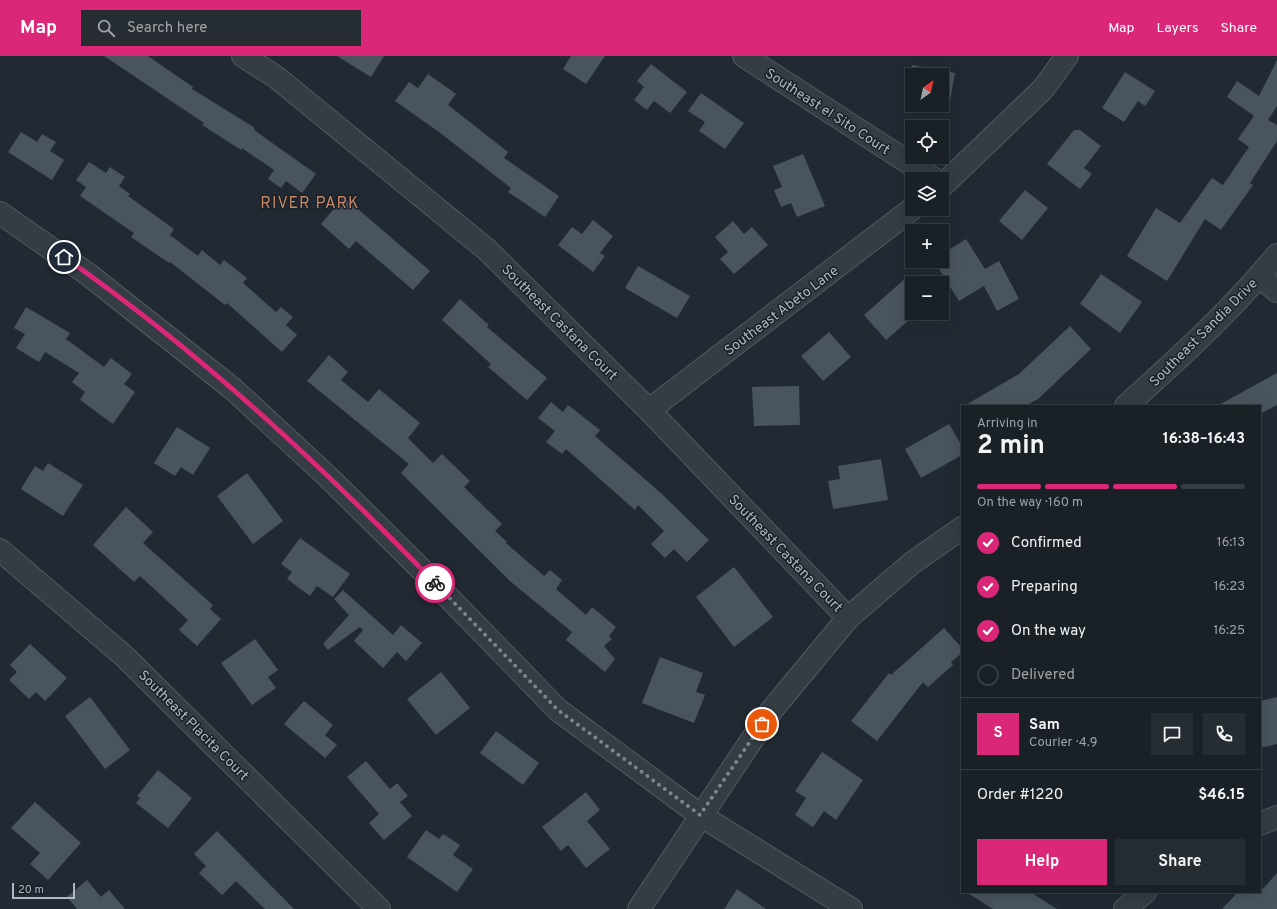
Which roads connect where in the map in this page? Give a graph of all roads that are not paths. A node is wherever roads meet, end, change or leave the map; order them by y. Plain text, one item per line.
1 (243, 56) edge
2 (744, 56) edge
3 (1067, 56) edge
4 (922, 172) edge
5 (949, 176) edge
6 (0, 213) edge
7 (905, 214) edge
8 (1277, 255) edge
9 (1259, 276) junction
10 (1277, 291) edge
11 (1127, 405) edge
12 (650, 410) junction
13 (961, 529) edge
14 (0, 550) edge
15 (848, 618) junction
16 (700, 815) junction
17 (1277, 818) edge
18 (1261, 824) edge
19 (1144, 893) edge
20 (379, 909) edge
21 (639, 909) edge
22 (850, 909) edge
23 (1125, 909) edge

1 - 12 street, Southeast Castana Court
2 - 4 street, Southeast el Sito Court
3 - 5 street
6 - 16 street
7 - 12 street, Southeast Abeto Lane
8 - 9 street, Southeast Sandia Drive
9 - 10 street
9 - 11 street, Southeast Sandia Drive
12 - 15 street, Southeast Castana Court
13 - 15 street
14 - 20 street, Southeast Placita Court
15 - 16 street
16 - 21 street
16 - 22 street
17 - 18 street
19 - 23 street

